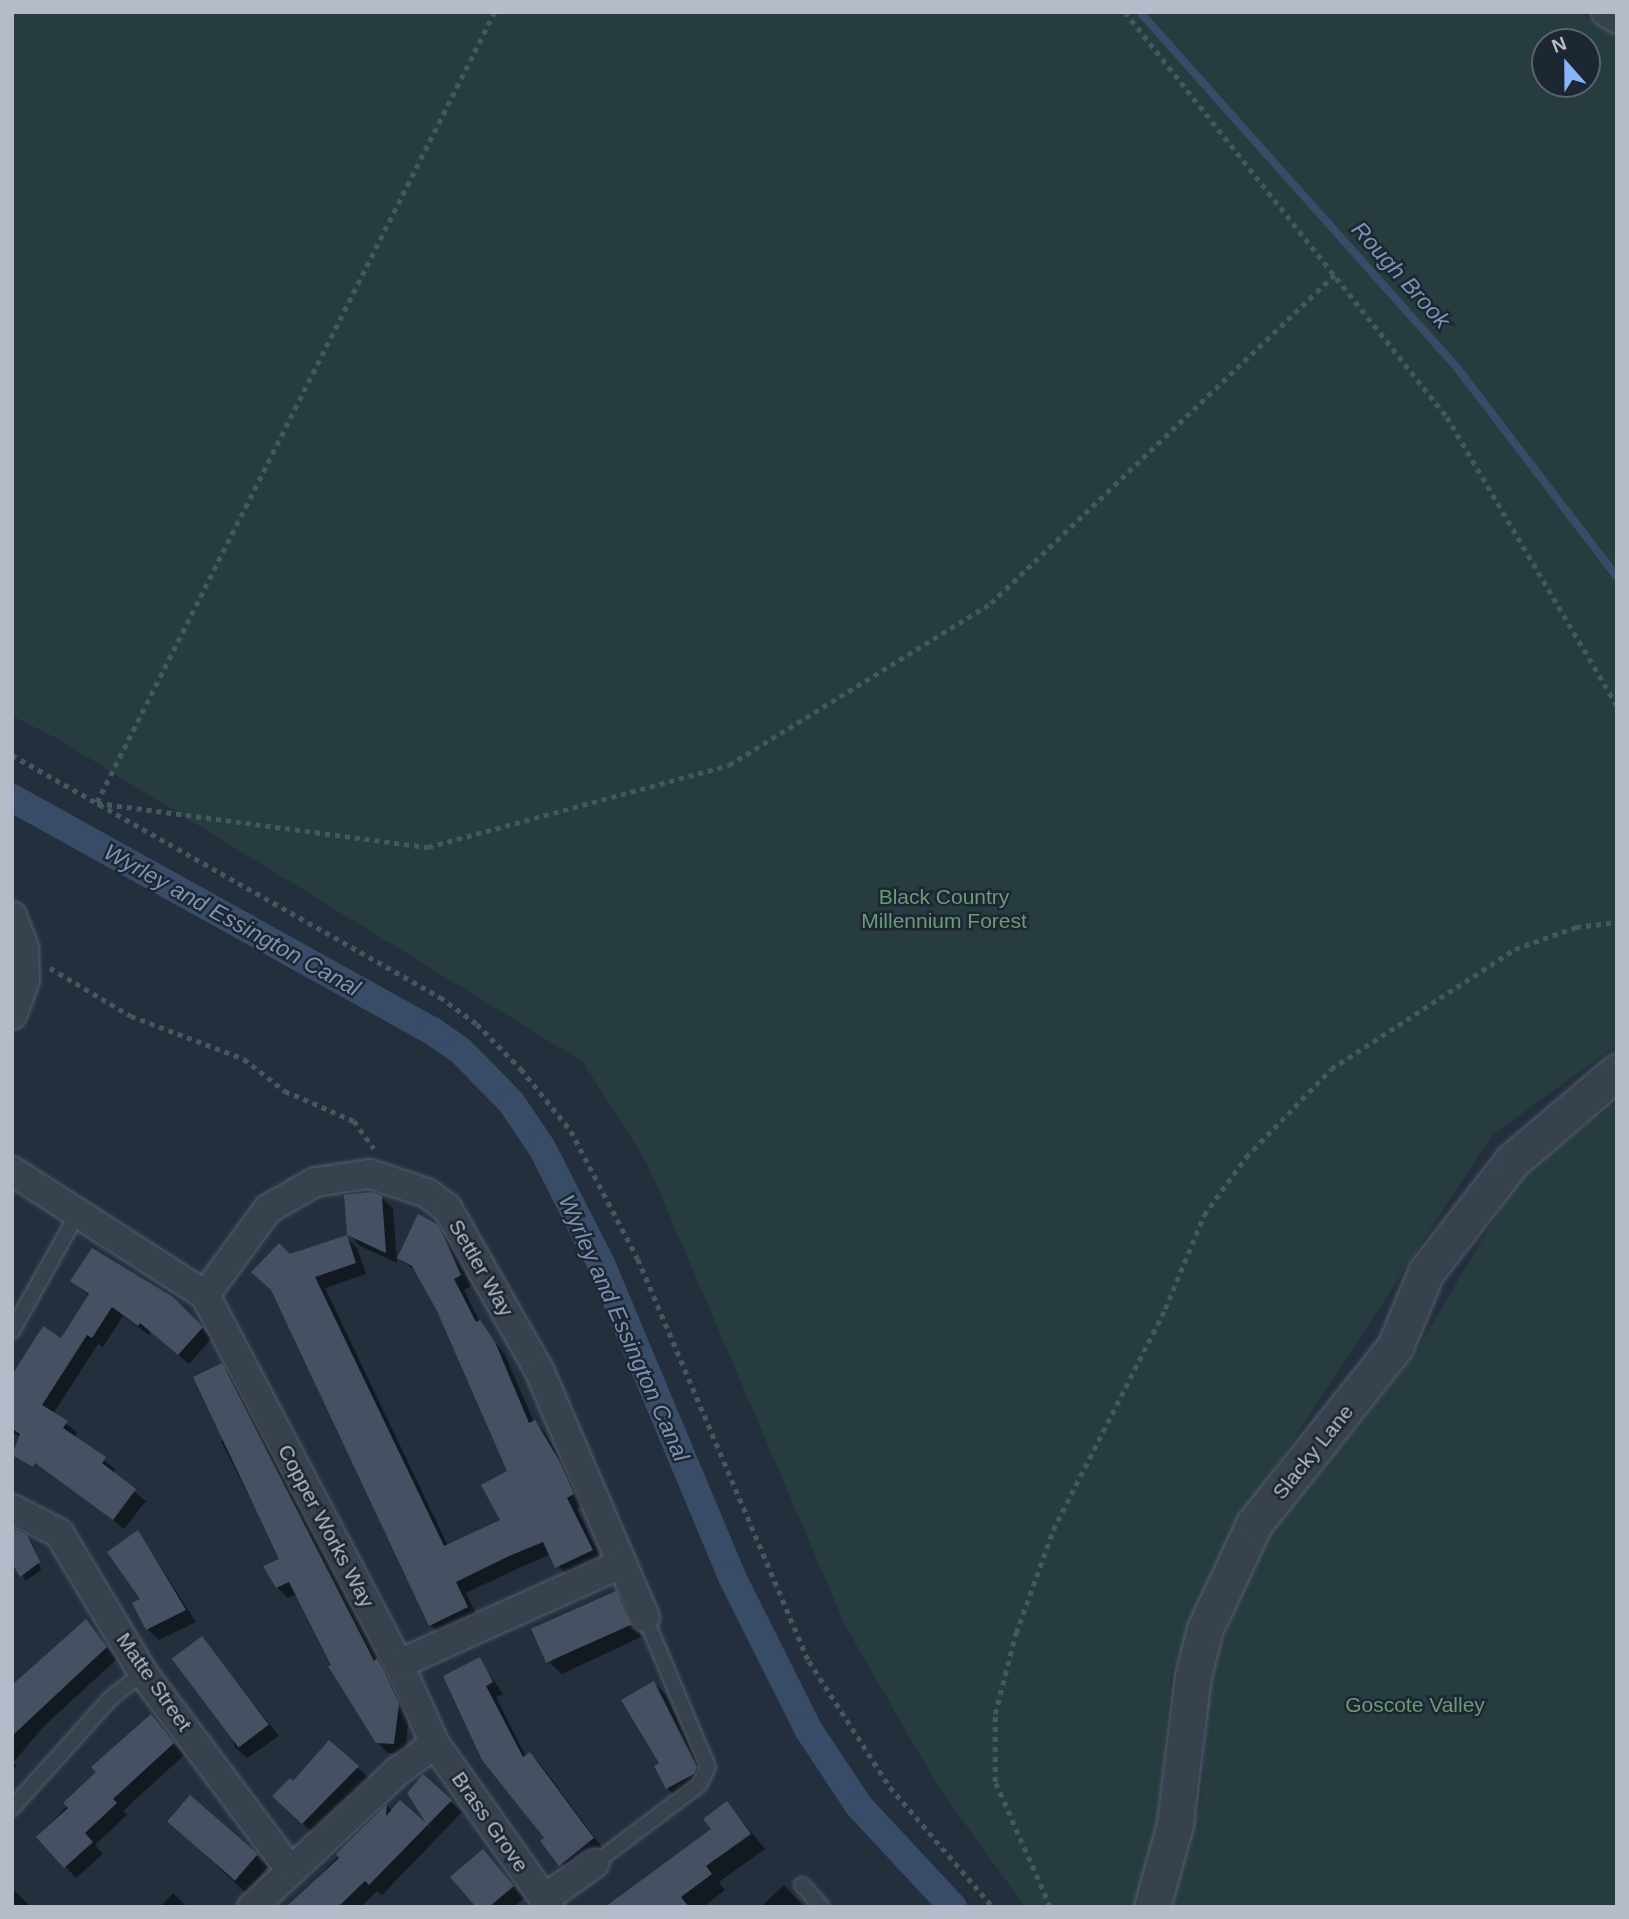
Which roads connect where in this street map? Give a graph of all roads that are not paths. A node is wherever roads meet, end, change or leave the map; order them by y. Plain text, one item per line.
1 (1606, 12) edge
2 (1617, 19) edge
3 (12, 916) edge
4 (12, 1015) edge
5 (1617, 1072) edge
6 (12, 1171) edge
7 (78, 1213) junction
8 (205, 1295) junction
9 (12, 1331) edge
10 (12, 1509) edge
11 (620, 1564) junction
12 (645, 1617) joint
13 (399, 1664) junction
14 (143, 1673) junction
15 (435, 1744) junction
16 (12, 1808) edge
17 (595, 1863) joint
18 (289, 1868) junction
19 (802, 1885) dead end
20 (547, 1903) edge
21 (253, 1906) edge
22 (822, 1907) edge
23 (1152, 1907) edge

1 - 2 street
3 - 4 street
5 - 23 street, Slacky Lane
6 - 7 street, Copper Works Way
7 - 8 street, Copper Works Way
7 - 9 lane
8 - 11 street, Settler Way
8 - 13 street, Copper Works Way
10 - 14 street, Matte Street
11 - 12 street, Settler Way
11 - 13 street
12 - 17 lane
13 - 15 street, Copper Works Way
14 - 16 lane
14 - 18 street, Matte Street
15 - 18 street
15 - 20 street, Brass Grove
17 - 20 street, Brass Grove
18 - 21 street
19 - 22 lane

